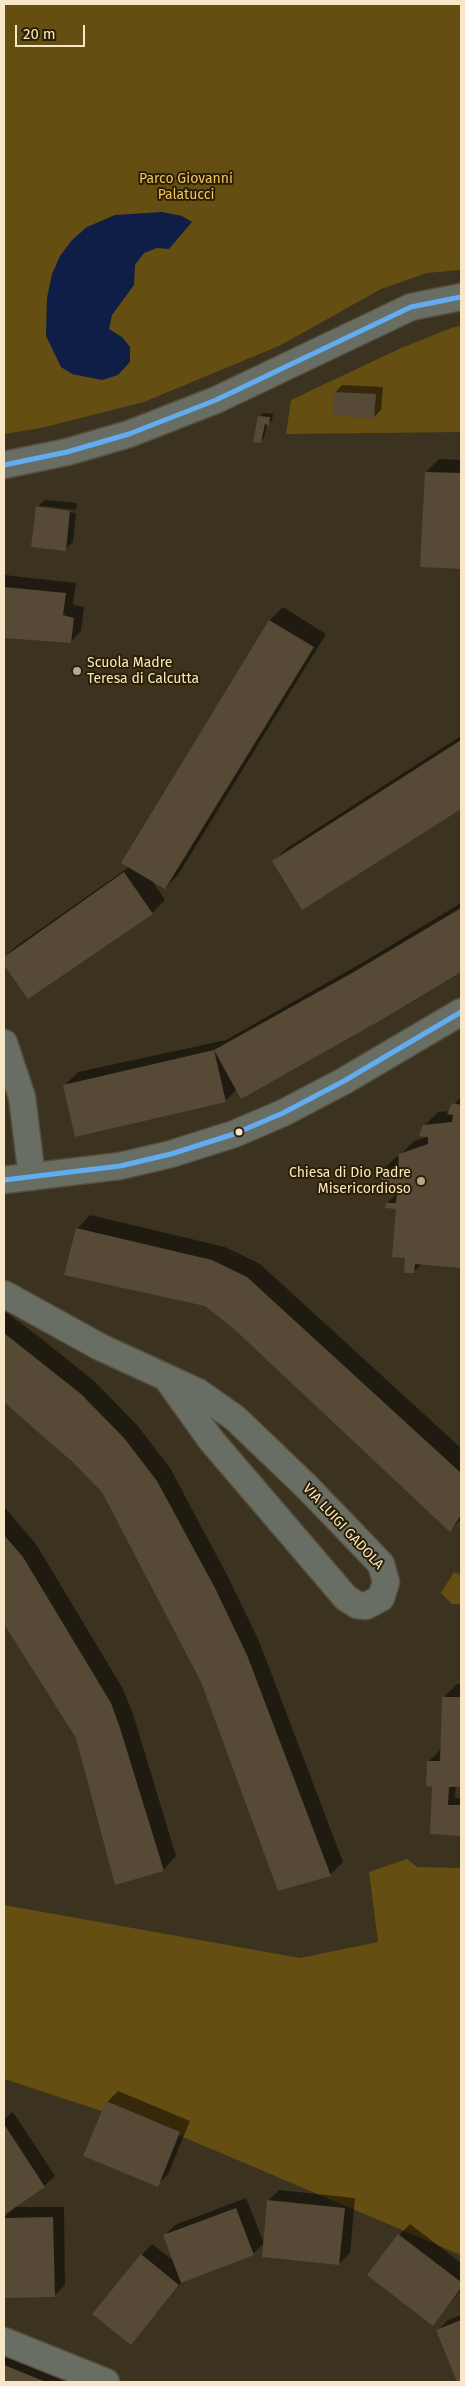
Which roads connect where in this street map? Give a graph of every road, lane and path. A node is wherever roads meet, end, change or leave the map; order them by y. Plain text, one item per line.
1 (461, 297) edge
2 (4, 465) edge
3 (461, 1012) edge
4 (4, 1043) edge
5 (32, 1177) junction
6 (4, 1180) edge
7 (4, 1294) edge
8 (168, 1380) junction
9 (4, 2341) edge
10 (106, 2382) edge

1 - 2 street
3 - 5 street
4 - 5 street
5 - 6 street
7 - 8 street, VIA LUIGI GADOLA
8 - 8 street, VIA LUIGI GADOLA
9 - 10 street

